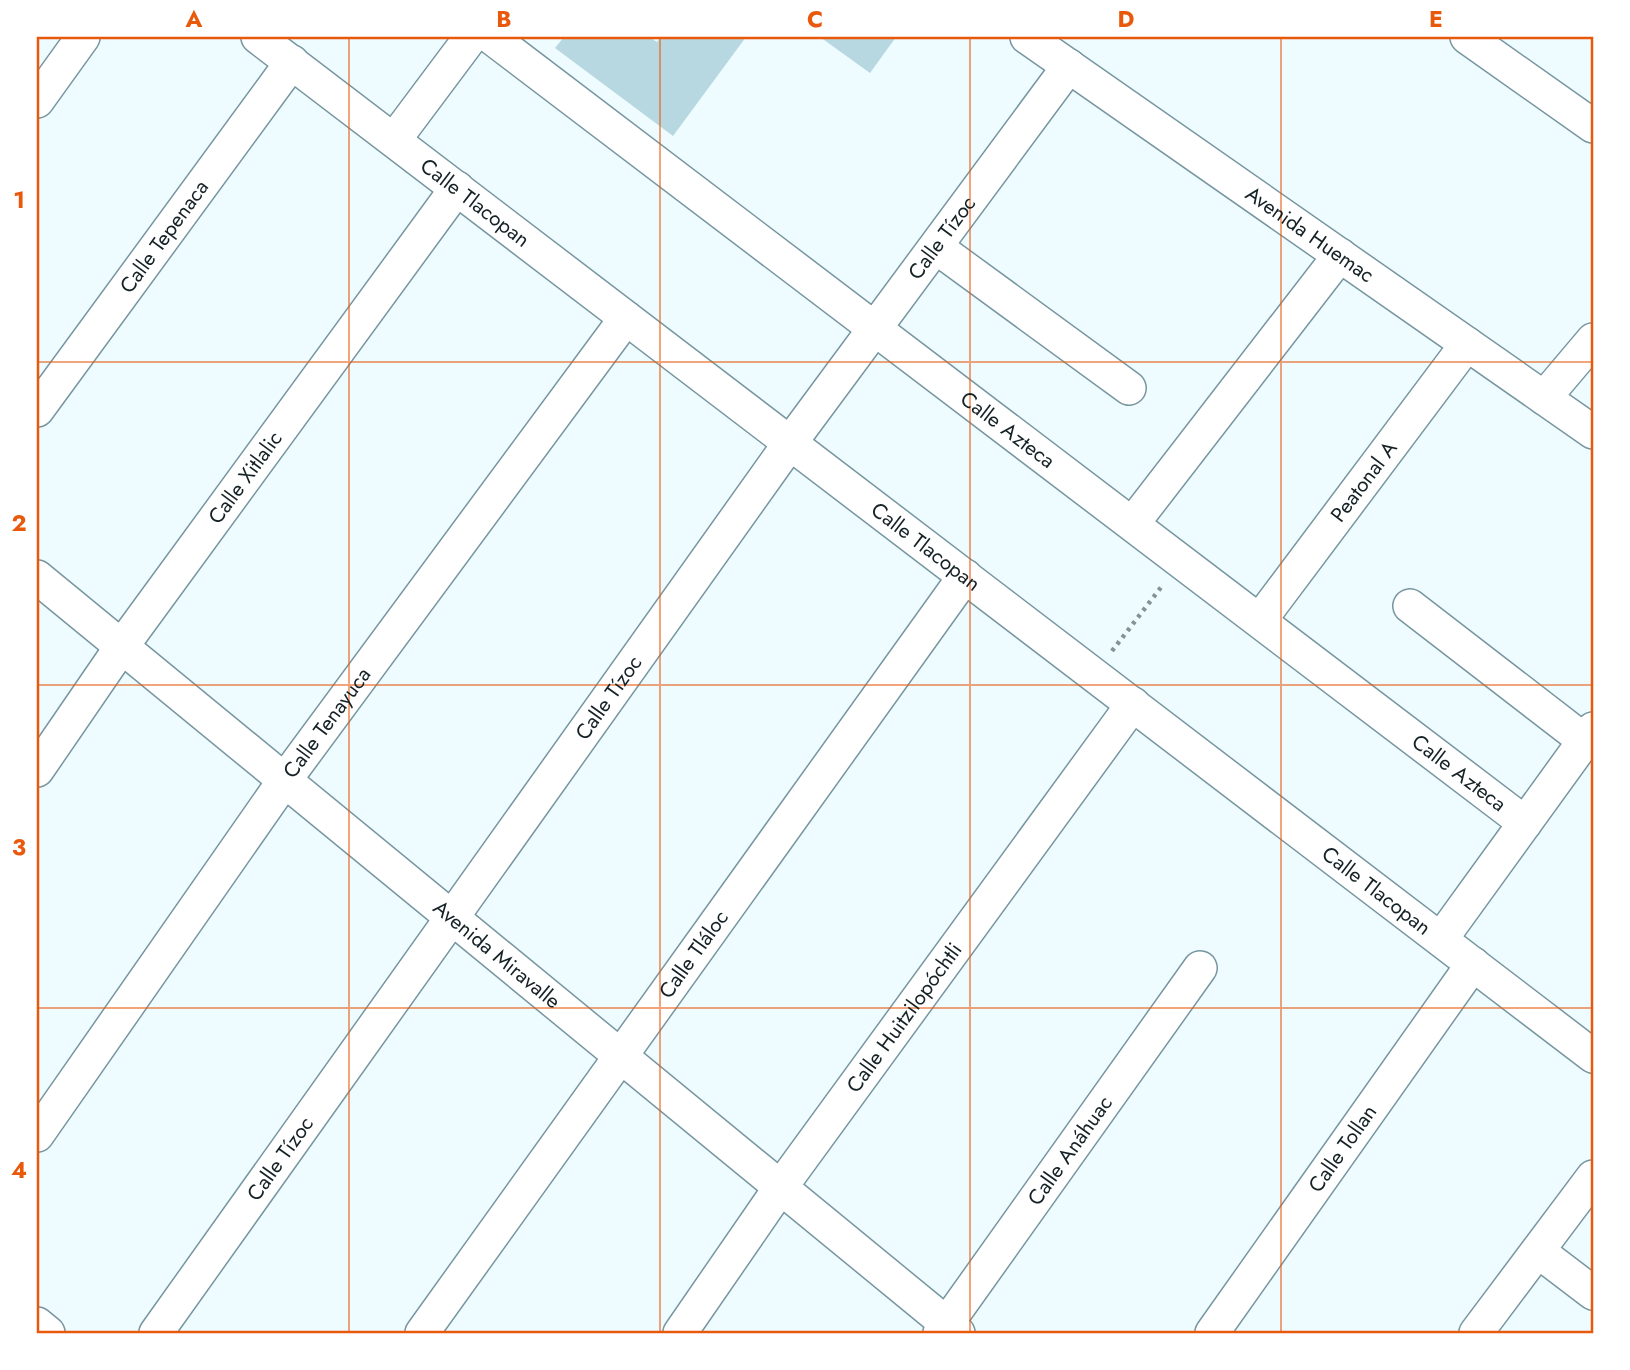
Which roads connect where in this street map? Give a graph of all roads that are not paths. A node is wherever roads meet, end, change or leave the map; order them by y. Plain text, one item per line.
1 (83, 37) edge
2 (258, 37) edge
3 (471, 37) edge
4 (491, 37) edge
5 (1029, 37) edge
6 (1466, 37) edge
7 (292, 62) junction
8 (1069, 66) junction
9 (37, 101) edge
10 (1593, 126) edge
11 (394, 140) junction
12 (457, 188) junction
13 (936, 247) junction
14 (1340, 255) junction
15 (626, 318) junction
16 (874, 330) junction
17 (1593, 340) edge
18 (1467, 344) junction
19 (1129, 388) dead end
20 (1544, 398) junction
21 (37, 410) edge
22 (1593, 432) edge
23 (790, 443) junction
24 (1133, 523) junction
25 (965, 576) junction
26 (37, 577) edge
27 (1410, 606) dead end
28 (1260, 620) junction
29 (122, 646) junction
30 (1133, 704) junction
31 (1589, 735) edge
32 (37, 770) edge
33 (284, 781) junction
34 (1525, 823) junction
35 (451, 915) junction
36 (1441, 939) junction
37 (1473, 964) junction
38 (1199, 968) dead end
39 (621, 1054) junction
40 (1593, 1056) edge
41 (37, 1135) edge
42 (1593, 1177) edge
43 (780, 1188) junction
44 (1538, 1251) junction
45 (1593, 1293) edge
46 (37, 1324) edge
47 (948, 1330) edge
48 (48, 1333) edge
49 (156, 1333) edge
50 (422, 1333) edge
51 (680, 1333) edge
52 (1212, 1333) edge
53 (1476, 1333) edge

1 - 9 street
2 - 7 street, Calle Tlacopan
3 - 11 street
4 - 16 street, Calle Azteca
5 - 8 street, Avenida Huemac
6 - 10 street
7 - 11 street, Calle Tlacopan
7 - 21 street, Calle Tepenaca
8 - 13 street, Calle Tízoc
8 - 14 street, Avenida Huemac
11 - 12 street, Calle Tlacopan
12 - 15 street, Calle Tlacopan
12 - 29 street, Calle Xitlalic
13 - 16 street, Calle Tízoc
13 - 19 street
14 - 18 street, Avenida Huemac
14 - 24 street
15 - 23 street, Calle Tlacopan
15 - 33 street, Calle Tenayuca
16 - 23 street, Calle Tízoc
16 - 24 street, Calle Azteca
17 - 20 street
18 - 20 street, Avenida Huemac
18 - 28 street, Peatonal A
20 - 22 street, Avenida Huemac
23 - 25 street, Calle Tlacopan
23 - 35 street, Calle Tízoc
24 - 28 street, Calle Azteca
25 - 30 street, Calle Tlacopan
25 - 39 street, Calle Tláloc
26 - 29 street, Avenida Miravalle
27 - 31 street
28 - 34 street, Calle Azteca
29 - 32 street, Calle Xitlalic
29 - 33 street, Avenida Miravalle
30 - 36 street, Calle Tlacopan
30 - 43 street, Calle Huitzilopóchtli
31 - 34 street
33 - 35 street, Avenida Miravalle
33 - 41 street, Calle Tenayuca
34 - 36 street
35 - 39 street, Avenida Miravalle
35 - 49 street, Calle Tízoc
36 - 37 street, Calle Tlacopan
37 - 40 street, Calle Tlacopan
37 - 52 street, Calle Tollan
38 - 47 street, Calle Anáhuac
39 - 43 street, Avenida Miravalle
39 - 50 street, Calle Tláloc
42 - 44 street
43 - 47 street, Avenida Miravalle
43 - 51 street, Calle Huitzilopóchtli
44 - 45 street
44 - 53 street
46 - 48 street

